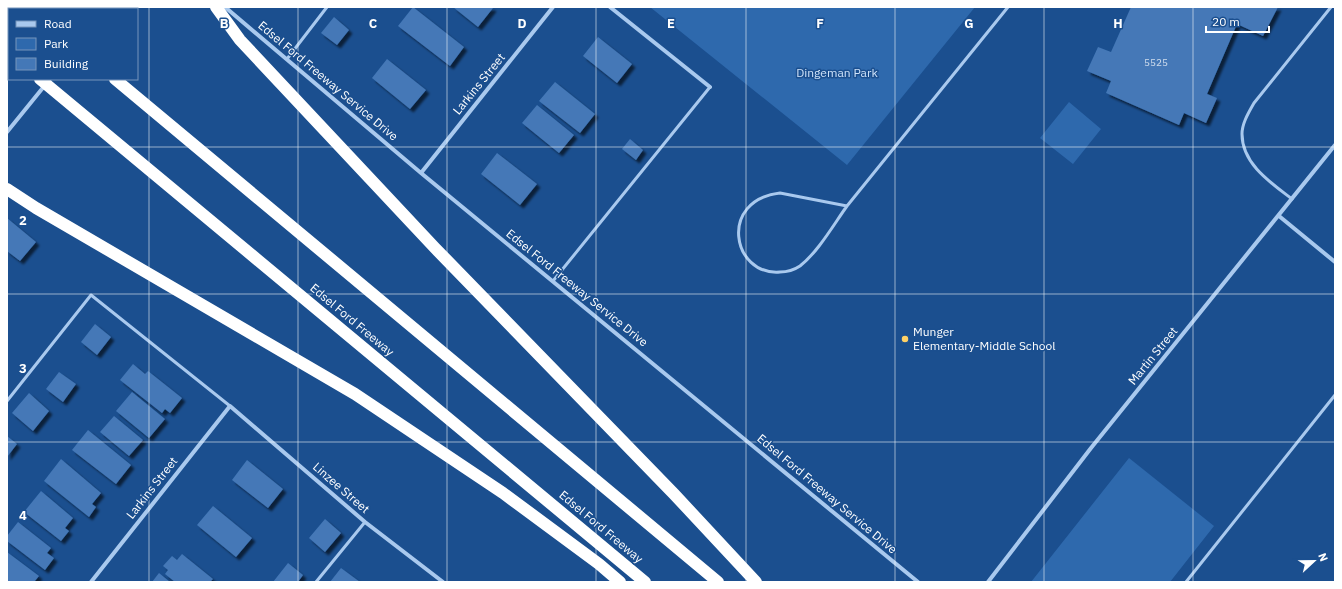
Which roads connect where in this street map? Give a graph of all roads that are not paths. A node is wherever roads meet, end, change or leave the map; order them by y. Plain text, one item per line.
1 (216, 7) edge
2 (225, 7) edge
3 (327, 7) edge
4 (553, 7) edge
5 (610, 7) edge
6 (1008, 7) edge
7 (1331, 7) edge
8 (287, 59) junction
9 (41, 80) edge
10 (49, 80) edge
11 (116, 80) edge
12 (710, 87) joint
13 (8, 131) edge
14 (1335, 145) edge
15 (421, 173) junction
16 (7, 189) edge
17 (1293, 199) junction
18 (848, 206) junction
19 (1279, 216) junction
20 (1335, 262) edge
21 (553, 281) junction
22 (1335, 395) edge
23 (7, 402) edge
24 (230, 406) junction
25 (365, 522) junction
26 (91, 582) edge
27 (316, 582) edge
28 (443, 582) edge
29 (620, 582) edge
30 (645, 582) edge
31 (718, 582) edge
32 (756, 582) edge
33 (918, 582) edge
34 (988, 582) edge
35 (1186, 582) edge

1 - 32 highway
2 - 8 street, Edsel Ford Freeway Service Drive
3 - 8 lane
4 - 15 street, Larkins Street
5 - 12 street
6 - 18 lane
7 - 17 lane
8 - 15 street, Edsel Ford Freeway Service Drive
9 - 30 highway, Edsel Ford Freeway
10 - 13 street
11 - 31 highway
12 - 21 lane
14 - 17 street, Martin Street
15 - 21 street, Edsel Ford Freeway Service Drive
16 - 29 highway
17 - 19 street, Martin Street
18 - 18 lane
19 - 20 street
19 - 34 street, Martin Street
21 - 33 street, Edsel Ford Freeway Service Drive
22 - 35 lane
23 - 24 lane
24 - 25 street, Linzee Street
24 - 26 street, Larkins Street
25 - 27 lane
25 - 28 street, Linzee Street

